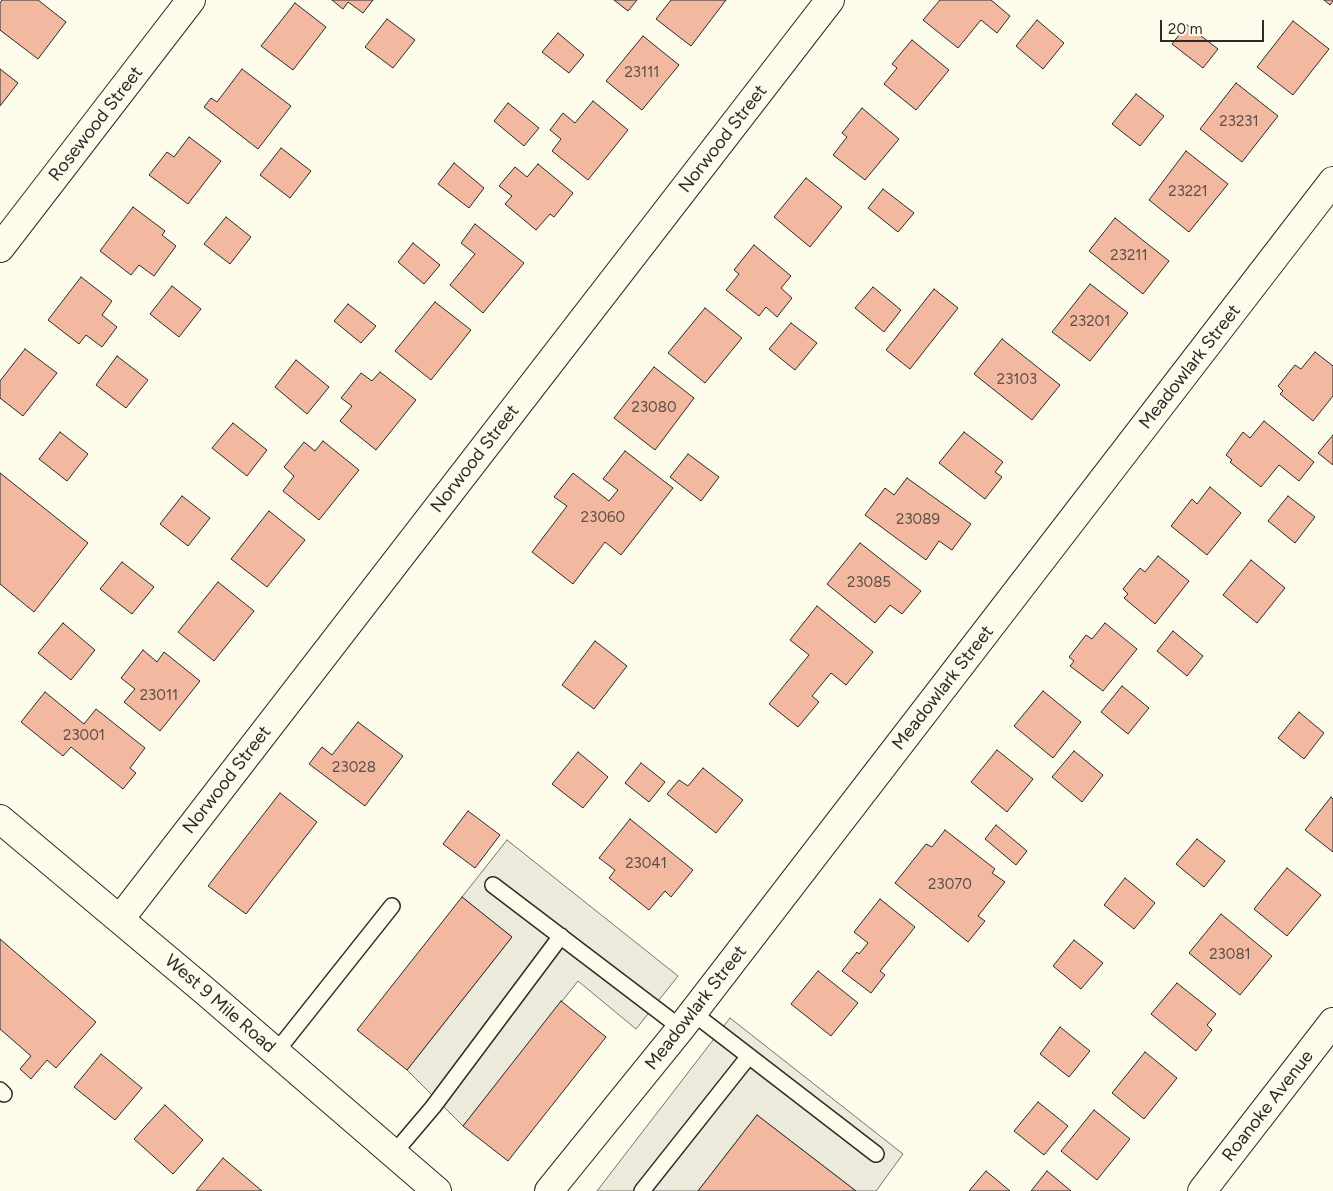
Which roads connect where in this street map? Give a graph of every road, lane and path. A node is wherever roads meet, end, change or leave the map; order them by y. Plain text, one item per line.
1 (191, 0) edge
2 (830, 0) edge
3 (1333, 181) edge
4 (0, 248) edge
5 (0, 819) edge
6 (493, 885) dead end
7 (392, 906) dead end
8 (120, 919) junction
9 (561, 936) junction
10 (687, 1021) junction
11 (1333, 1022) edge
12 (276, 1052) junction
13 (749, 1056) junction
14 (394, 1153) junction
15 (876, 1154) dead end
16 (437, 1191) edge
17 (549, 1191) edge
18 (642, 1191) edge
19 (1202, 1191) edge

1 - 4 street, Rosewood Street
2 - 8 street, Norwood Street
3 - 10 street, Meadowlark Street
5 - 8 street, West 9 Mile Road
6 - 9 lane
7 - 12 lane
8 - 12 street, West 9 Mile Road
9 - 10 lane
9 - 14 lane
10 - 13 lane
10 - 17 street, Meadowlark Street
11 - 19 street, Roanoke Avenue
12 - 14 street, West 9 Mile Road
13 - 15 lane
13 - 18 lane
14 - 16 street, West 9 Mile Road

